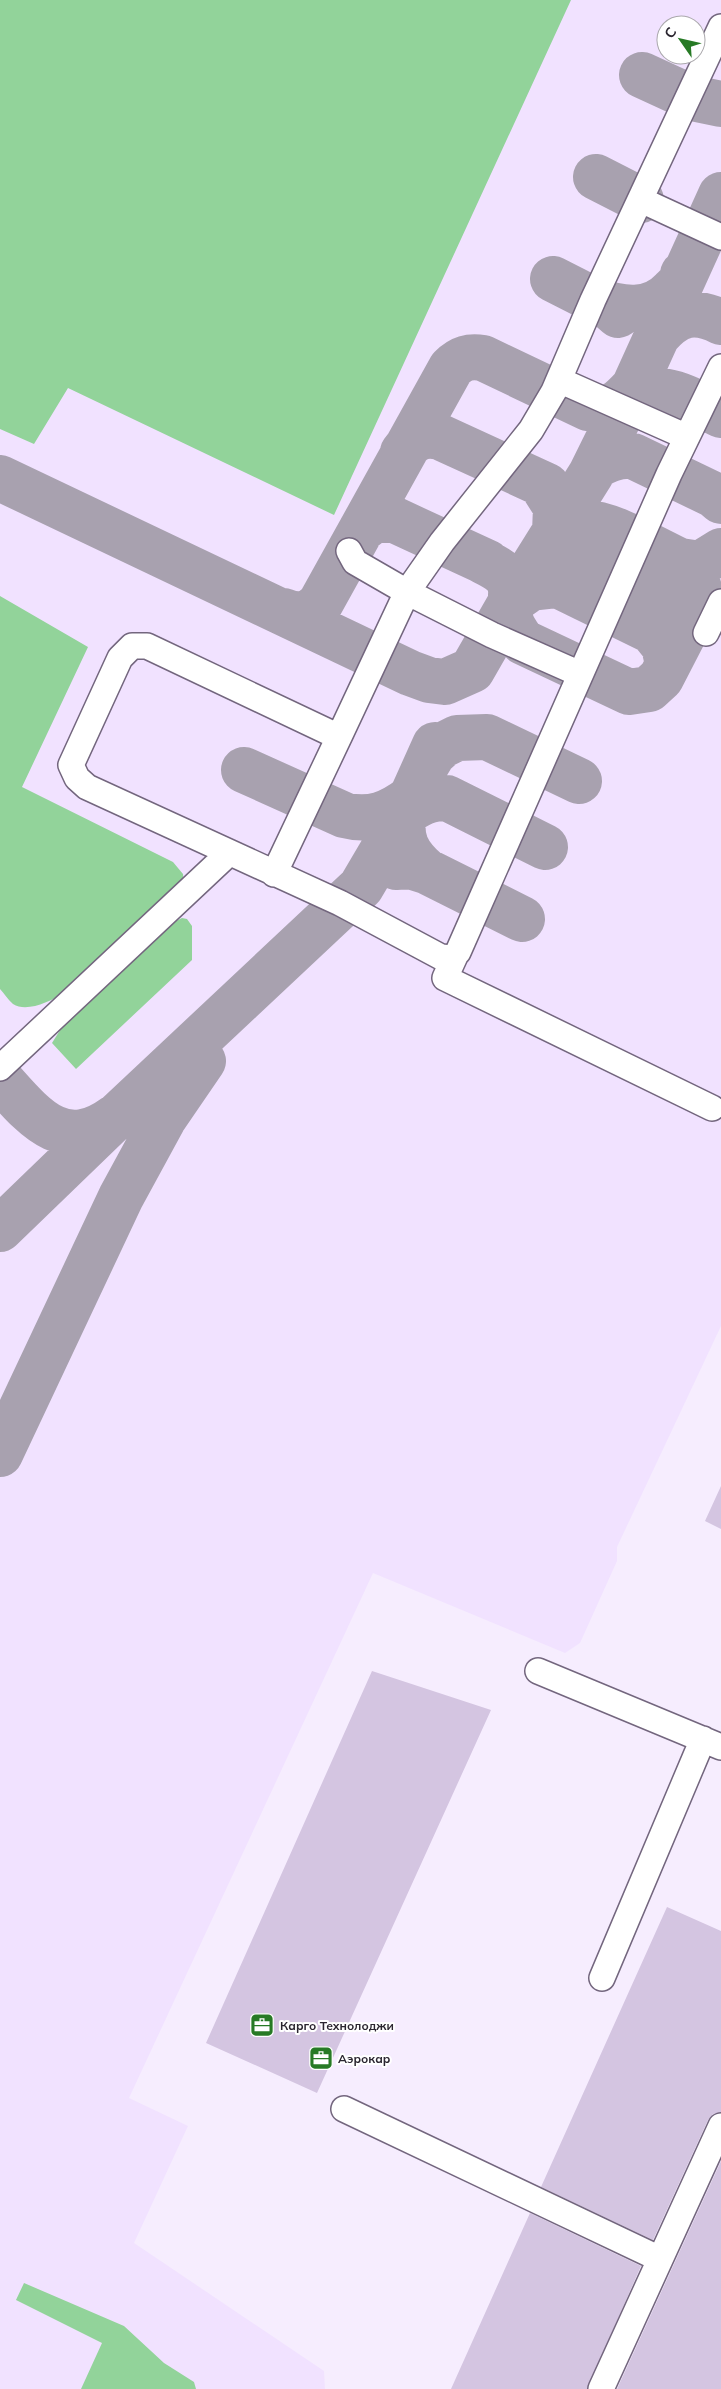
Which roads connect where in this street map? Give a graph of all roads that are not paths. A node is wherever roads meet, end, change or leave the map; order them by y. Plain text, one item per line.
1 (721, 27) edge
2 (641, 200) junction
3 (721, 237) edge
4 (721, 367) edge
5 (559, 380) junction
6 (686, 437) junction
7 (349, 551) dead end
8 (407, 592) junction
9 (721, 602) edge
10 (706, 633) dead end
11 (580, 674) junction
12 (339, 737) junction
13 (230, 853) junction
14 (274, 874) junction
15 (455, 956) junction
16 (0, 1068) edge
17 (712, 1108) dead end
18 (538, 1671) dead end
19 (712, 1743) edge
20 (602, 1978) dead end
21 (344, 2109) dead end
22 (721, 2126) edge
23 (660, 2259) junction
24 (601, 2389) edge

1 - 2 lane
2 - 3 lane
2 - 5 lane
4 - 6 lane
5 - 6 lane
5 - 8 lane
6 - 11 lane
7 - 8 lane
8 - 11 lane
8 - 12 lane
9 - 10 lane
11 - 15 lane
12 - 13 lane
12 - 14 lane
13 - 14 lane
13 - 16 lane
14 - 15 lane
15 - 17 lane
18 - 19 lane
19 - 20 lane
21 - 23 lane
22 - 23 lane
23 - 24 lane

